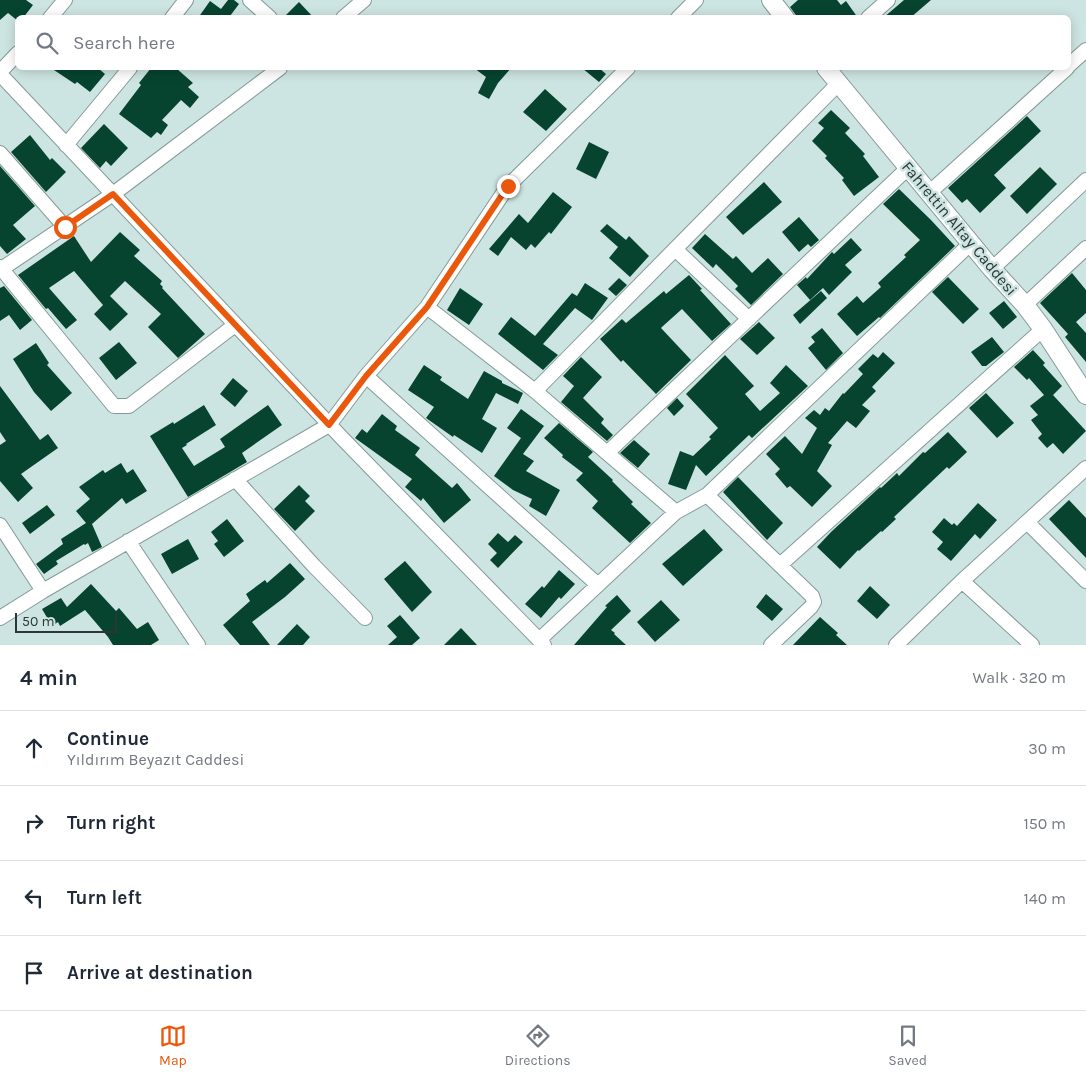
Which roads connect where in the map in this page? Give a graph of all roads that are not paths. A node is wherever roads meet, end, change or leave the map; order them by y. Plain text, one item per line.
1 (66, 0) edge
2 (186, 0) edge
3 (250, 0) edge
4 (364, 0) edge
5 (696, 0) edge
6 (771, 0) edge
7 (888, 0) edge
8 (53, 15) edge
9 (174, 15) edge
10 (267, 15) edge
11 (346, 15) edge
12 (681, 15) edge
13 (783, 15) edge
14 (871, 15) edge
15 (1086, 50) edge
16 (15, 56) edge
17 (1071, 64) edge
18 (128, 70) edge
19 (277, 70) edge
20 (626, 70) edge
21 (828, 70) edge
22 (1065, 70) edge
23 (0, 73) edge
24 (839, 83) junction
25 (66, 145) junction
26 (0, 153) edge
27 (909, 167) junction
28 (1086, 180) edge
29 (930, 192) junction
30 (113, 194) junction
31 (65, 227) junction
32 (971, 243) junction
33 (1086, 248) edge
34 (675, 249) junction
35 (992, 268) junction
36 (1, 269) edge
37 (1025, 305) junction
38 (427, 307) junction
39 (749, 319) junction
40 (235, 325) junction
41 (1043, 329) junction
42 (366, 376) junction
43 (535, 390) junction
44 (1086, 396) edge
45 (329, 425) junction
46 (607, 453) junction
47 (1086, 468) edge
48 (235, 479) junction
49 (707, 496) junction
50 (676, 512) junction
51 (1026, 522) junction
52 (0, 524) edge
53 (128, 542) junction
54 (780, 565) junction
55 (962, 581) junction
56 (1086, 581) edge
57 (598, 585) junction
58 (44, 591) junction
59 (0, 618) edge
60 (365, 618) dead end
61 (542, 643) edge
62 (198, 645) edge
63 (770, 645) edge
64 (896, 645) edge
65 (1032, 645) edge

1 - 8 street
2 - 9 street
3 - 10 street
4 - 11 street
5 - 12 street
6 - 13 street
7 - 14 street
15 - 17 street
16 - 23 street
18 - 25 street
19 - 30 street
20 - 38 street
21 - 24 street, Fahrettin Altay Caddesi
22 - 29 street
23 - 25 street
24 - 27 street, Fahrettin Altay Caddesi
24 - 34 street
25 - 30 street
26 - 31 street
27 - 29 street, Fahrettin Altay Caddesi
27 - 39 street
28 - 35 street
29 - 32 street, Fahrettin Altay Caddesi
30 - 31 street
30 - 40 street
31 - 36 street
32 - 35 street, Fahrettin Altay Caddesi
32 - 49 street
33 - 37 street
34 - 39 street
34 - 43 street
35 - 37 street, Fahrettin Altay Caddesi
36 - 40 street
37 - 41 street, Fahrettin Altay Caddesi
38 - 42 street
38 - 43 street
39 - 46 street
40 - 45 street
41 - 44 street, Fahrettin Altay Caddesi
41 - 54 street
42 - 45 street
42 - 57 street
43 - 46 street
45 - 48 street
45 - 61 street
46 - 50 street
47 - 51 street
48 - 53 street
48 - 60 street
49 - 50 street
49 - 54 street
50 - 57 street
51 - 55 street
51 - 56 street
52 - 58 street
53 - 58 street
53 - 62 street
54 - 63 street
55 - 64 street
55 - 65 street
57 - 61 street
58 - 59 street

